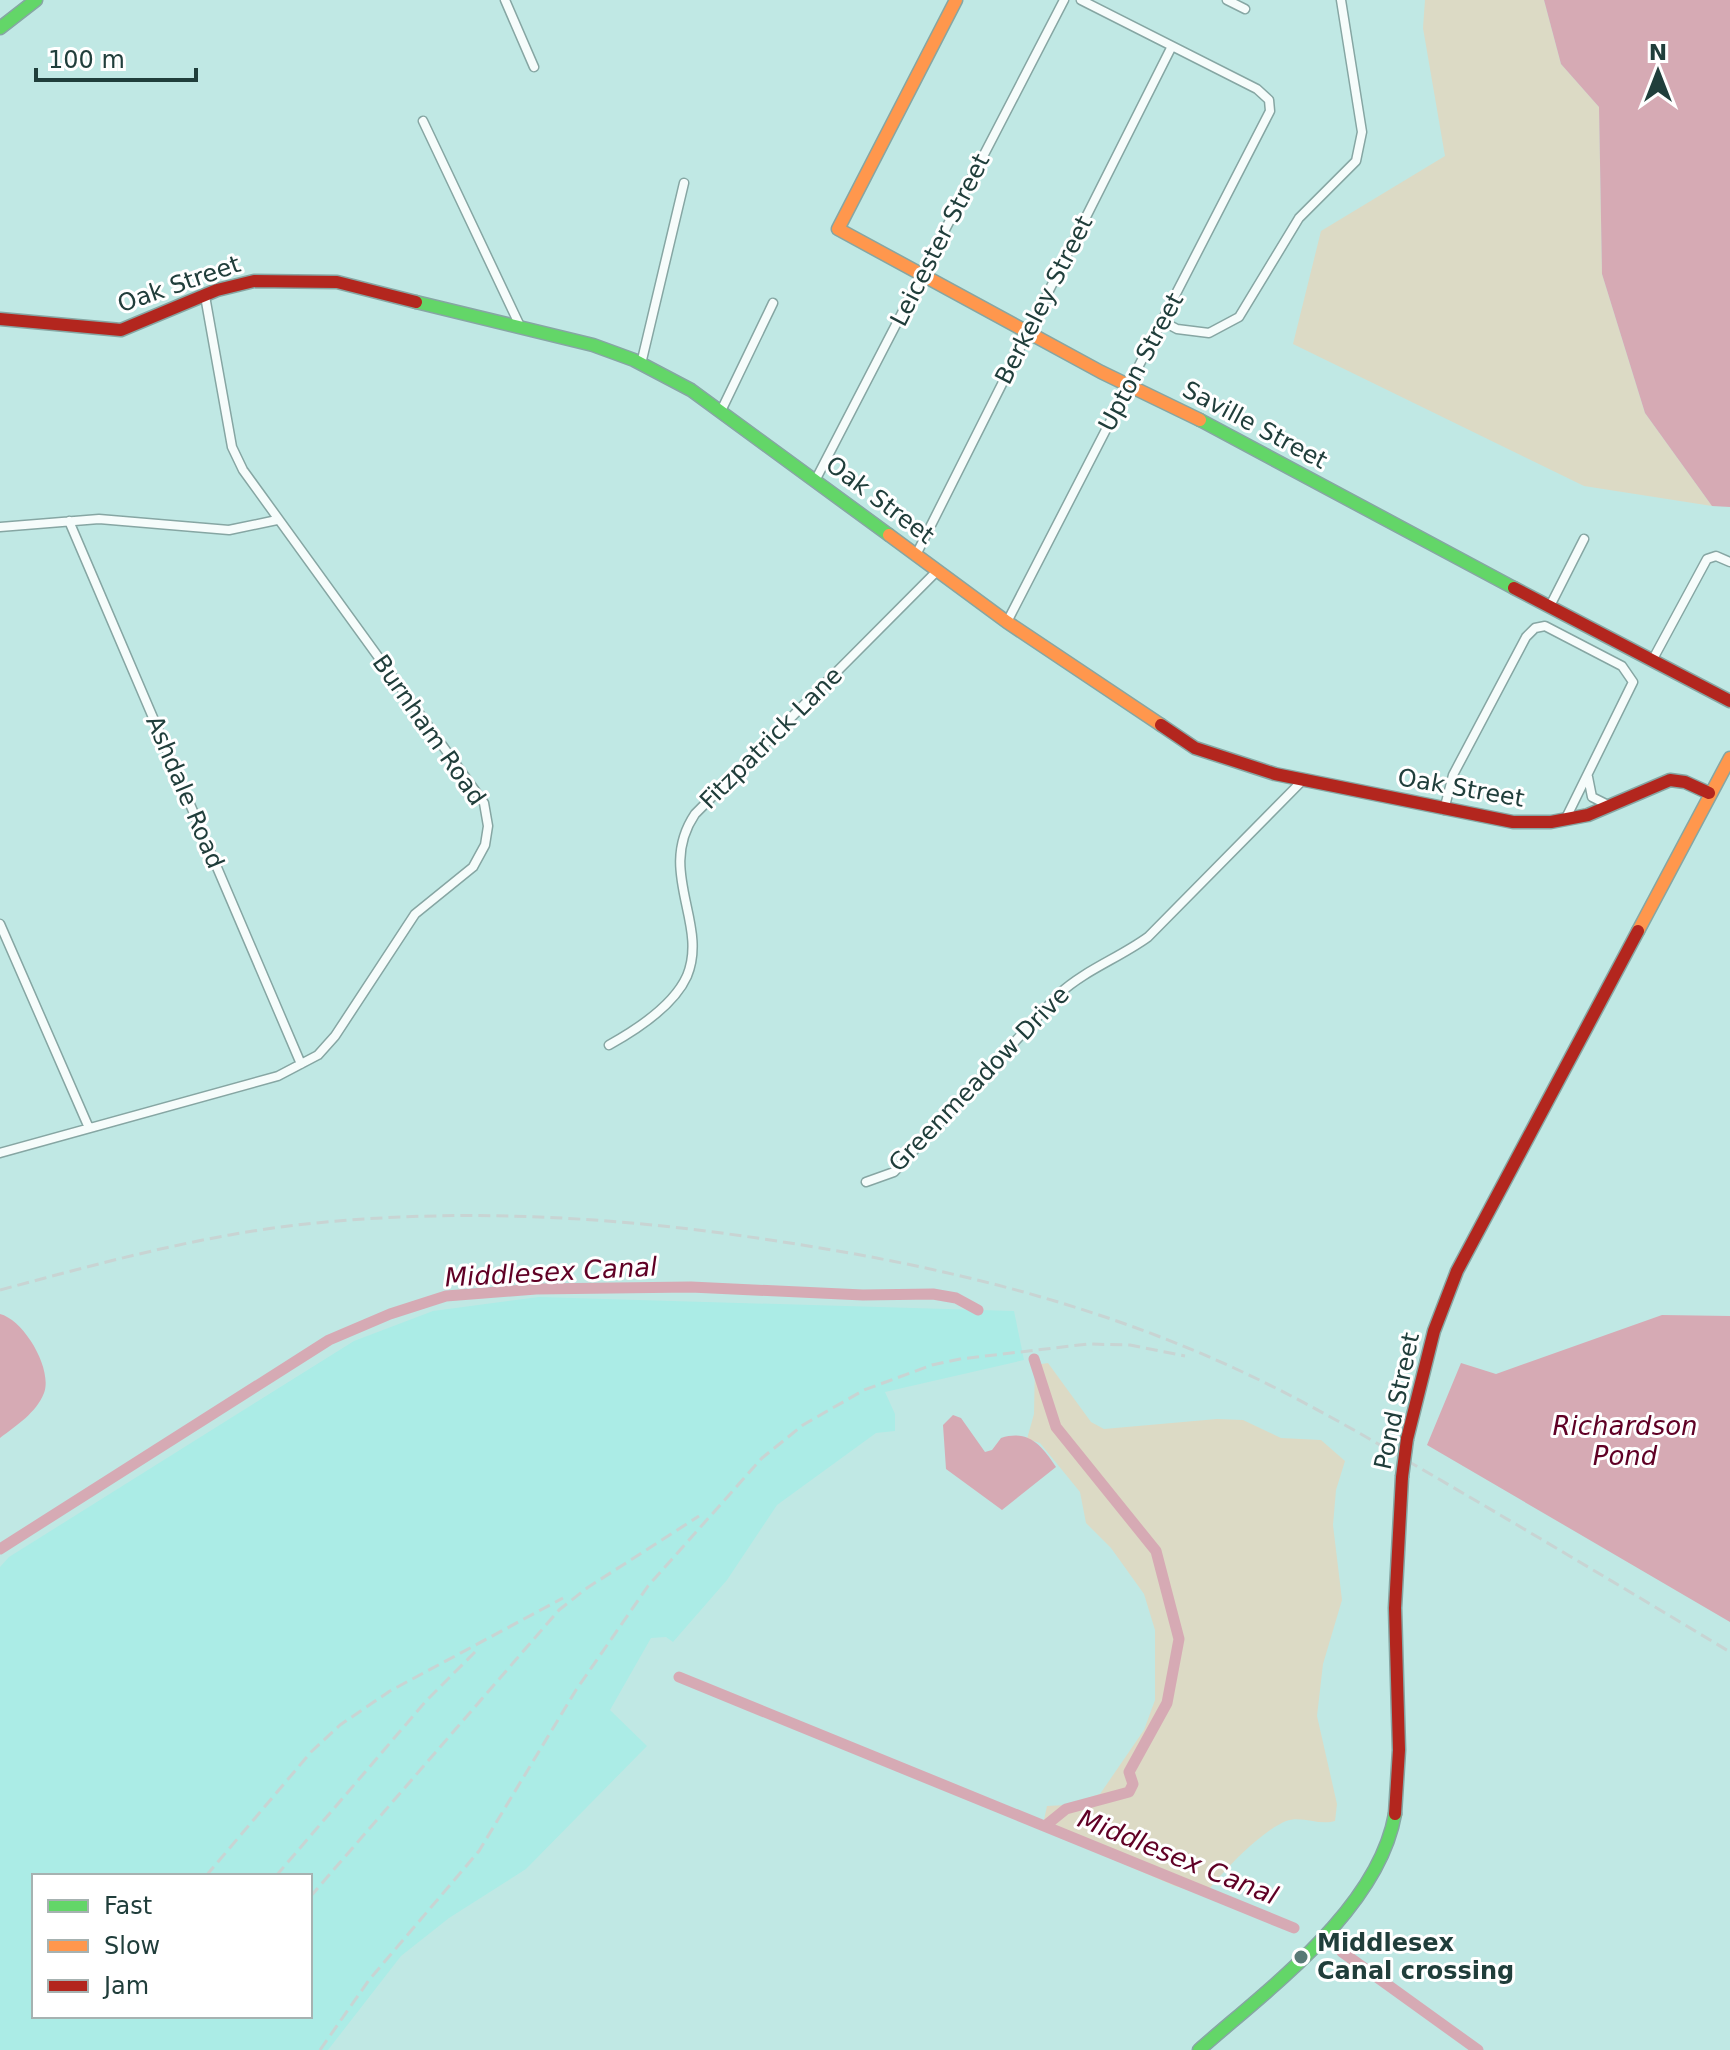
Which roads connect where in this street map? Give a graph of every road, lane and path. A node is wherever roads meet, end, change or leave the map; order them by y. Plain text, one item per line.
1 (36, 0) edge
2 (505, 0) edge
3 (956, 0) edge
4 (1064, 0) edge
5 (1081, 0) edge
6 (1227, 0) edge
7 (1341, 0) edge
8 (1245, 9) dead end
9 (0, 28) edge
10 (1172, 46) junction
11 (534, 67) dead end
12 (423, 121) dead end
13 (684, 183) dead end
14 (922, 274) junction
15 (205, 296) junction
16 (773, 303) dead end
17 (0, 319) edge
18 (1162, 321) junction
19 (520, 326) junction
20 (1028, 332) junction
21 (641, 364) junction
22 (1128, 385) junction
23 (721, 411) junction
24 (816, 479) junction
25 (277, 520) junction
26 (69, 521) junction
27 (0, 527) edge
28 (1584, 539) dead end
29 (916, 555) junction
30 (1730, 562) edge
31 (937, 571) junction
32 (1550, 606) junction
33 (1007, 622) junction
34 (1653, 659) junction
35 (1730, 701) edge
36 (1730, 758) edge
37 (1589, 773) junction
38 (1303, 780) junction
39 (1709, 793) junction
40 (1617, 805) junction
41 (1444, 810) junction
42 (1565, 820) junction
43 (0, 924) edge
44 (609, 1045) dead end
45 (301, 1064) junction
46 (89, 1128) junction
47 (0, 1153) edge
48 (866, 1182) dead end
49 (1199, 2050) edge

1 - 9 street
2 - 11 street
3 - 14 street, Saville Street
4 - 14 street, Leicester Street
5 - 10 street
6 - 8 street
7 - 18 street
10 - 18 street, Upton Street
10 - 20 street, Berkeley Street
12 - 19 street
13 - 21 street
14 - 20 street, Saville Street
14 - 24 street, Leicester Street
15 - 17 street, Oak Street
15 - 19 street, Oak Street
15 - 25 street, Burnham Road
16 - 23 street
18 - 22 street, Upton Street
19 - 21 street, Oak Street
20 - 22 street, Saville Street
20 - 29 street, Berkeley Street
21 - 23 street, Oak Street
22 - 32 street, Saville Street
22 - 33 street, Upton Street
23 - 24 street, Oak Street
24 - 29 street, Oak Street
25 - 26 street
25 - 45 street, Burnham Road
26 - 27 street
26 - 45 street, Ashdale Road
28 - 32 street
29 - 31 street, Oak Street
30 - 34 street
31 - 33 street, Oak Street
31 - 44 street, Fitzpatrick Lane
32 - 34 street, Saville Street
33 - 38 street, Oak Street
34 - 35 street, Saville Street
36 - 39 street, Pond Street
37 - 40 street
37 - 41 street
37 - 42 street
38 - 41 street, Oak Street
38 - 48 street, Greenmeadow Drive
39 - 40 street, Oak Street
39 - 49 street, Pond Street, bridge
40 - 42 street, Oak Street
41 - 42 street, Oak Street
43 - 46 street
45 - 46 street, Burnham Road
46 - 47 street, Burnham Road

